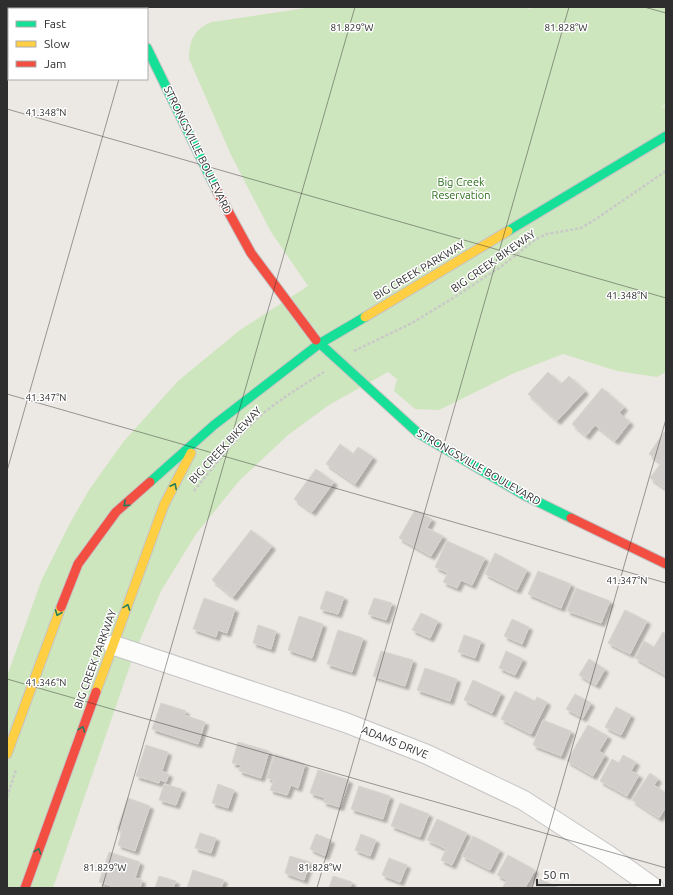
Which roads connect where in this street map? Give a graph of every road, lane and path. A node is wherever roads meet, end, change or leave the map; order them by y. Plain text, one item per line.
1 (148, 50) edge
2 (666, 136) edge
3 (666, 171) edge
4 (319, 344) junction
5 (348, 355) dead end
6 (328, 368) dead end
7 (197, 441) junction
8 (188, 495) dead end
9 (666, 564) edge
10 (113, 645) junction
11 (7, 754) edge
12 (25, 888) edge
13 (654, 888) edge

1 - 4 street, STRONGSVILLE BOULEVARD
2 - 4 street, BIG CREEK PARKWAY
3 - 5 path, BIG CREEK BIKEWAY
4 - 7 street, BIG CREEK PARKWAY
4 - 9 street, STRONGSVILLE BOULEVARD
6 - 8 path, BIG CREEK BIKEWAY
10 -> 7 street, BIG CREEK PARKWAY
7 -> 11 street, BIG CREEK PARKWAY
12 -> 10 street, BIG CREEK PARKWAY
10 - 13 street, ADAMS DRIVE

